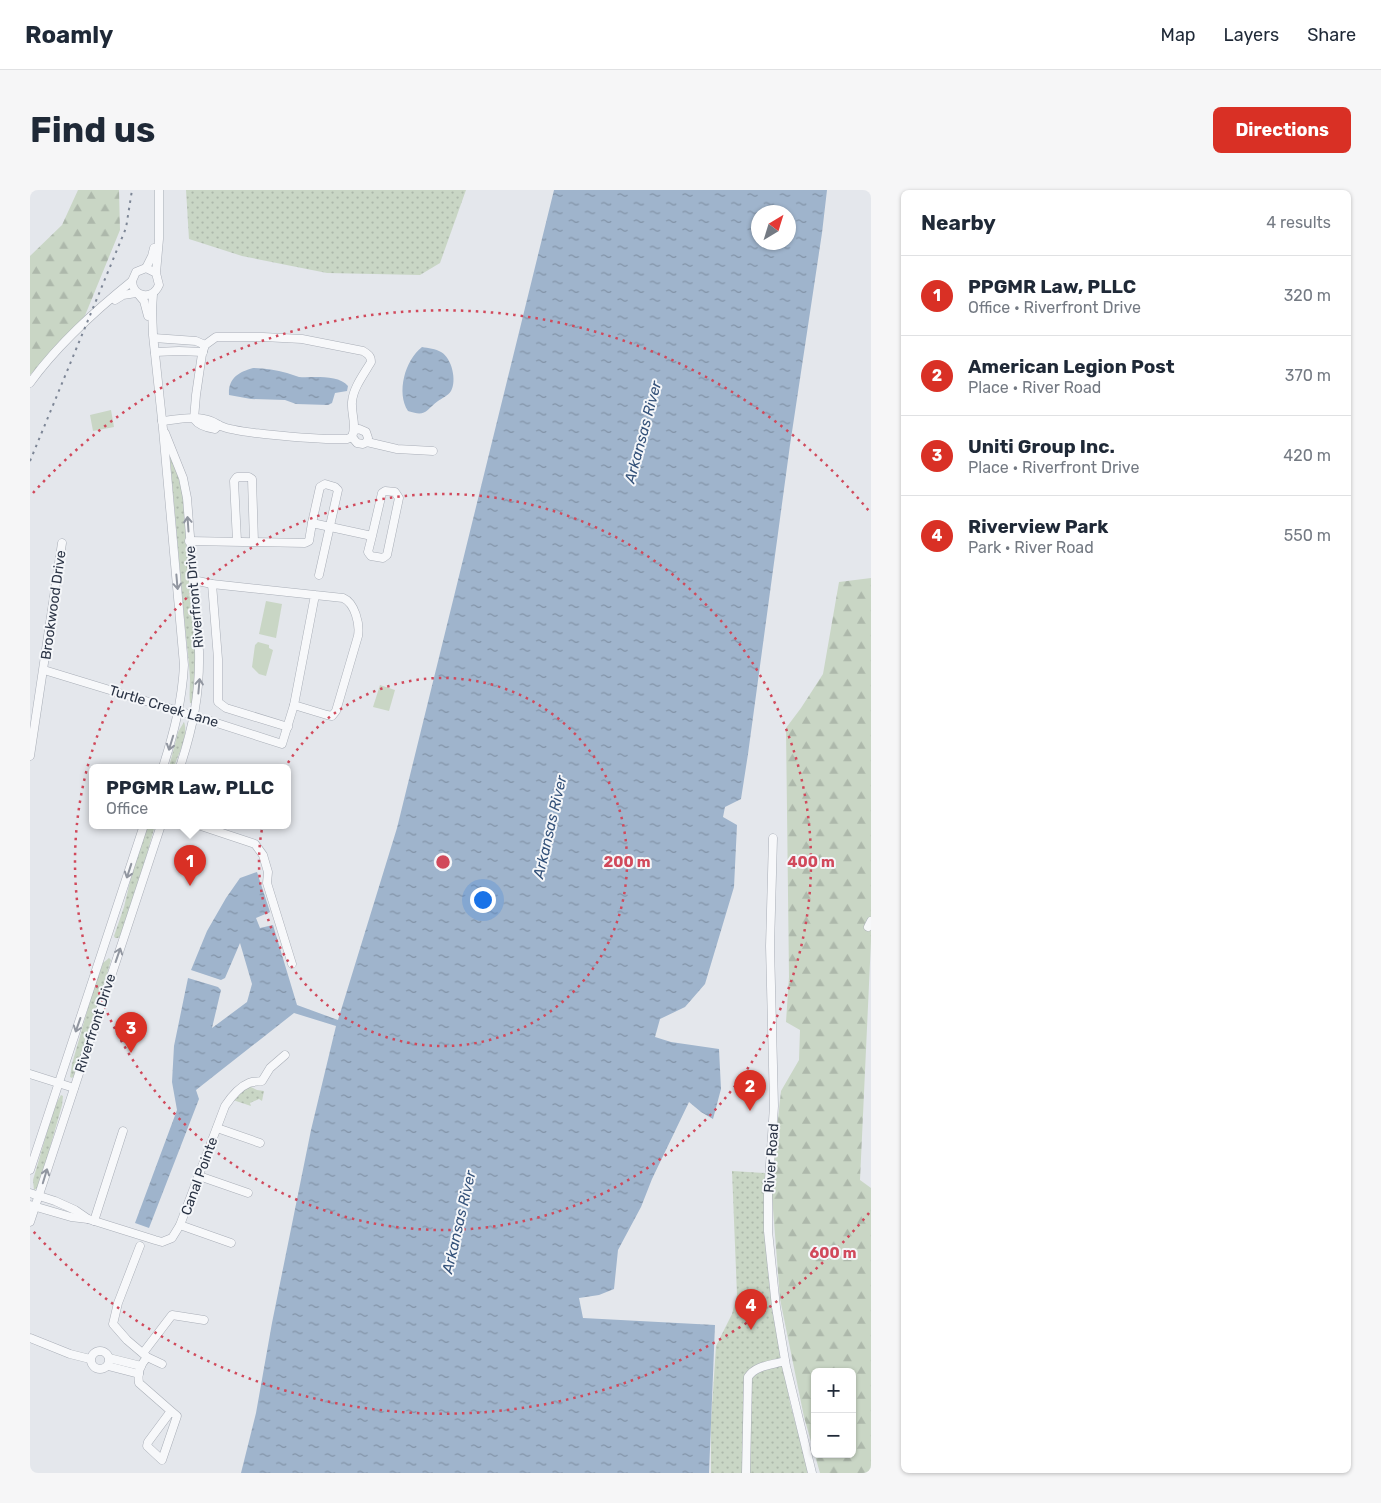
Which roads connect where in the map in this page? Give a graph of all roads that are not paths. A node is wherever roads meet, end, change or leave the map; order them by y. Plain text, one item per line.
1 (159, 190) edge
2 (158, 231) junction
3 (146, 268) junction
4 (156, 273) junction
5 (132, 281) junction
6 (138, 294) junction
7 (152, 294) junction
8 (95, 313) junction
9 (154, 336) junction
10 (179, 340) junction
11 (204, 349) junction
12 (179, 350) junction
13 (155, 352) junction
14 (30, 383) edge
15 (194, 419) junction
16 (163, 425) junction
17 (354, 433) junction
18 (367, 442) junction
19 (433, 451) dead end
20 (312, 523) junction
21 (330, 527) junction
22 (372, 536) junction
23 (189, 541) junction
24 (236, 541) junction
25 (254, 542) junction
26 (62, 543) dead end
27 (319, 575) dead end
28 (193, 580) junction
29 (212, 584) junction
30 (315, 595) junction
31 (44, 670) junction
32 (294, 705) junction
33 (179, 711) junction
34 (195, 716) junction
35 (288, 727) junction
36 (30, 756) edge
37 (164, 764) edge
38 (181, 764) edge
39 (143, 829) edge
40 (160, 829) edge
41 (210, 829) edge
42 (773, 838) dead end
43 (292, 964) dead end
44 (285, 1055) dead end
45 (30, 1074) edge
46 (58, 1083) junction
47 (74, 1088) junction
48 (217, 1128) junction
49 (124, 1131) dead end
50 (260, 1142) dead end
51 (30, 1170) edge
52 (199, 1176) junction
53 (30, 1193) edge
54 (248, 1193) dead end
55 (39, 1196) junction
56 (33, 1206) edge
57 (91, 1220) junction
58 (30, 1222) edge
59 (180, 1225) junction
60 (231, 1242) dead end
61 (140, 1246) dead end
62 (204, 1320) dead end
63 (30, 1338) edge
64 (145, 1355) junction
65 (90, 1359) junction
66 (785, 1361) junction
67 (108, 1362) junction
68 (162, 1364) dead end
69 (141, 1366) junction
70 (139, 1374) junction
71 (171, 1411) junction
72 (746, 1473) edge
73 (812, 1473) edge

1 - 2 street
2 - 3 street
2 - 4 street
3 - 4 street
3 - 5 street
4 - 7 street
5 - 6 street
5 - 8 street
6 - 7 street
6 - 8 street
6 - 9 street, Riverfront Drive
7 - 9 street, Riverfront Drive
8 - 14 street
9 - 10 street
9 - 13 street, Riverfront Drive
10 - 11 street
10 - 12 street
11 - 12 street
11 - 15 street
11 - 17 street
12 - 13 street
13 - 16 street, Riverfront Drive
15 - 16 street
15 - 17 street
23 -> 16 street, Riverfront Drive
16 -> 33 street, Riverfront Drive
17 - 18 street
17 - 18 street
18 - 19 street
20 - 21 street
20 - 21 street
20 - 25 street
21 - 22 street
21 - 27 street
22 - 22 street
23 - 24 street
23 - 28 street, Riverfront Drive
24 - 25 street
24 - 25 street
26 - 31 street, Brookwood Drive
28 - 29 street
34 -> 28 street, Riverfront Drive
29 - 30 street
29 - 35 street
30 - 32 street
30 - 32 street
31 - 33 street, Turtle Creek Lane
31 - 36 street, Brookwood Drive
32 - 35 street
33 - 34 street, Turtle Creek Lane
33 -> 37 street, Riverfront Drive
34 - 35 street, Turtle Creek Lane
34 - 38 street, Riverfront Drive
39 -> 46 street, Riverfront Drive
47 -> 40 street, Riverfront Drive
41 - 43 street
42 - 66 street, River Road
44 - 48 street, Canal Pointe
45 - 46 street
46 - 47 street
46 - 51 street, Riverfront Drive
55 -> 47 street, Riverfront Drive
48 - 50 street
48 - 52 street, Canal Pointe
49 - 57 street
52 - 54 street
52 - 59 street, Canal Pointe
53 - 55 street, Canal Pointe
55 - 56 street, Riverfront Drive
55 - 57 street, Canal Pointe
56 - 57 street, Canal Pointe
56 - 58 street, Riverfront Drive
57 - 59 street, Canal Pointe
59 - 60 street
61 - 64 street
62 - 64 street
63 - 65 street
64 - 68 street
64 - 69 street
65 - 67 street
65 - 67 street
66 - 72 street
66 - 73 street, River Road
67 - 69 street
67 - 70 street
69 - 70 street
70 - 71 street
71 - 71 street

